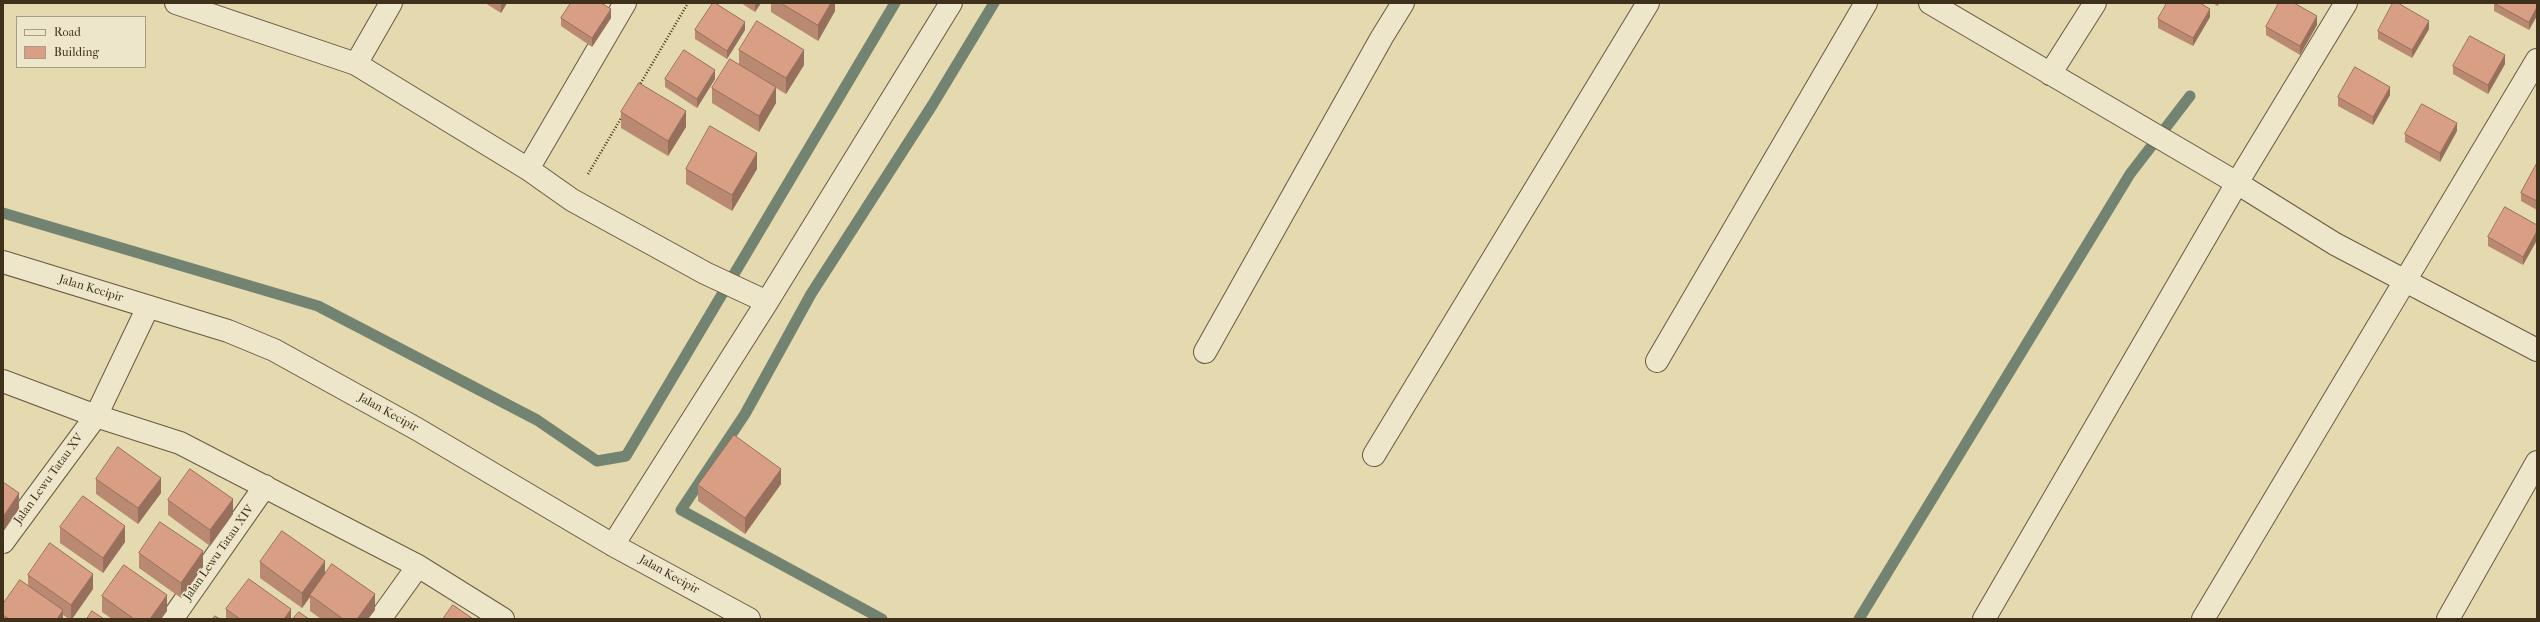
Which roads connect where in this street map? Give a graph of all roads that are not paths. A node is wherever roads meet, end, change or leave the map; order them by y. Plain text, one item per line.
1 (176, 3) edge
2 (391, 3) edge
3 (625, 3) edge
4 (951, 3) edge
5 (1403, 3) edge
6 (1648, 3) edge
7 (1866, 3) edge
8 (1930, 3) edge
9 (2095, 3) edge
10 (2346, 3) edge
11 (2537, 60) edge
12 (356, 64) junction
13 (2050, 74) junction
14 (528, 169) junction
15 (2237, 183) junction
16 (3, 262) edge
17 (2404, 281) junction
18 (767, 302) junction
19 (148, 307) junction
20 (2537, 350) edge
21 (1205, 352) dead end
22 (1657, 361) dead end
23 (3, 381) edge
24 (96, 416) junction
25 (1374, 455) dead end
26 (2537, 462) edge
27 (266, 486) junction
28 (3, 542) edge
29 (613, 545) junction
30 (418, 566) junction
31 (172, 619) edge
32 (380, 619) edge
33 (503, 619) edge
34 (749, 619) edge
35 (1984, 619) edge
36 (2204, 619) edge
37 (2448, 619) edge

1 - 12 street
2 - 12 street
3 - 14 street
4 - 18 street
5 - 21 street
6 - 25 street
7 - 22 street
8 - 13 street
9 - 13 street
10 - 15 street
11 - 17 street
12 - 14 street
13 - 15 street
14 - 18 street
15 - 17 street
15 - 35 street
16 - 19 street, Jalan Kecipir
17 - 20 street
17 - 36 street
18 - 29 street
19 - 24 street, Jalan Lewu Tatau XV
19 - 29 street, Jalan Kecipir
23 - 24 street
24 - 27 street
24 - 28 street, Jalan Lewu Tatau XV
26 - 37 street
27 - 30 street
27 - 31 street, Jalan Lewu Tatau XIV
29 - 34 street, Jalan Kecipir
30 - 32 street
30 - 33 street

